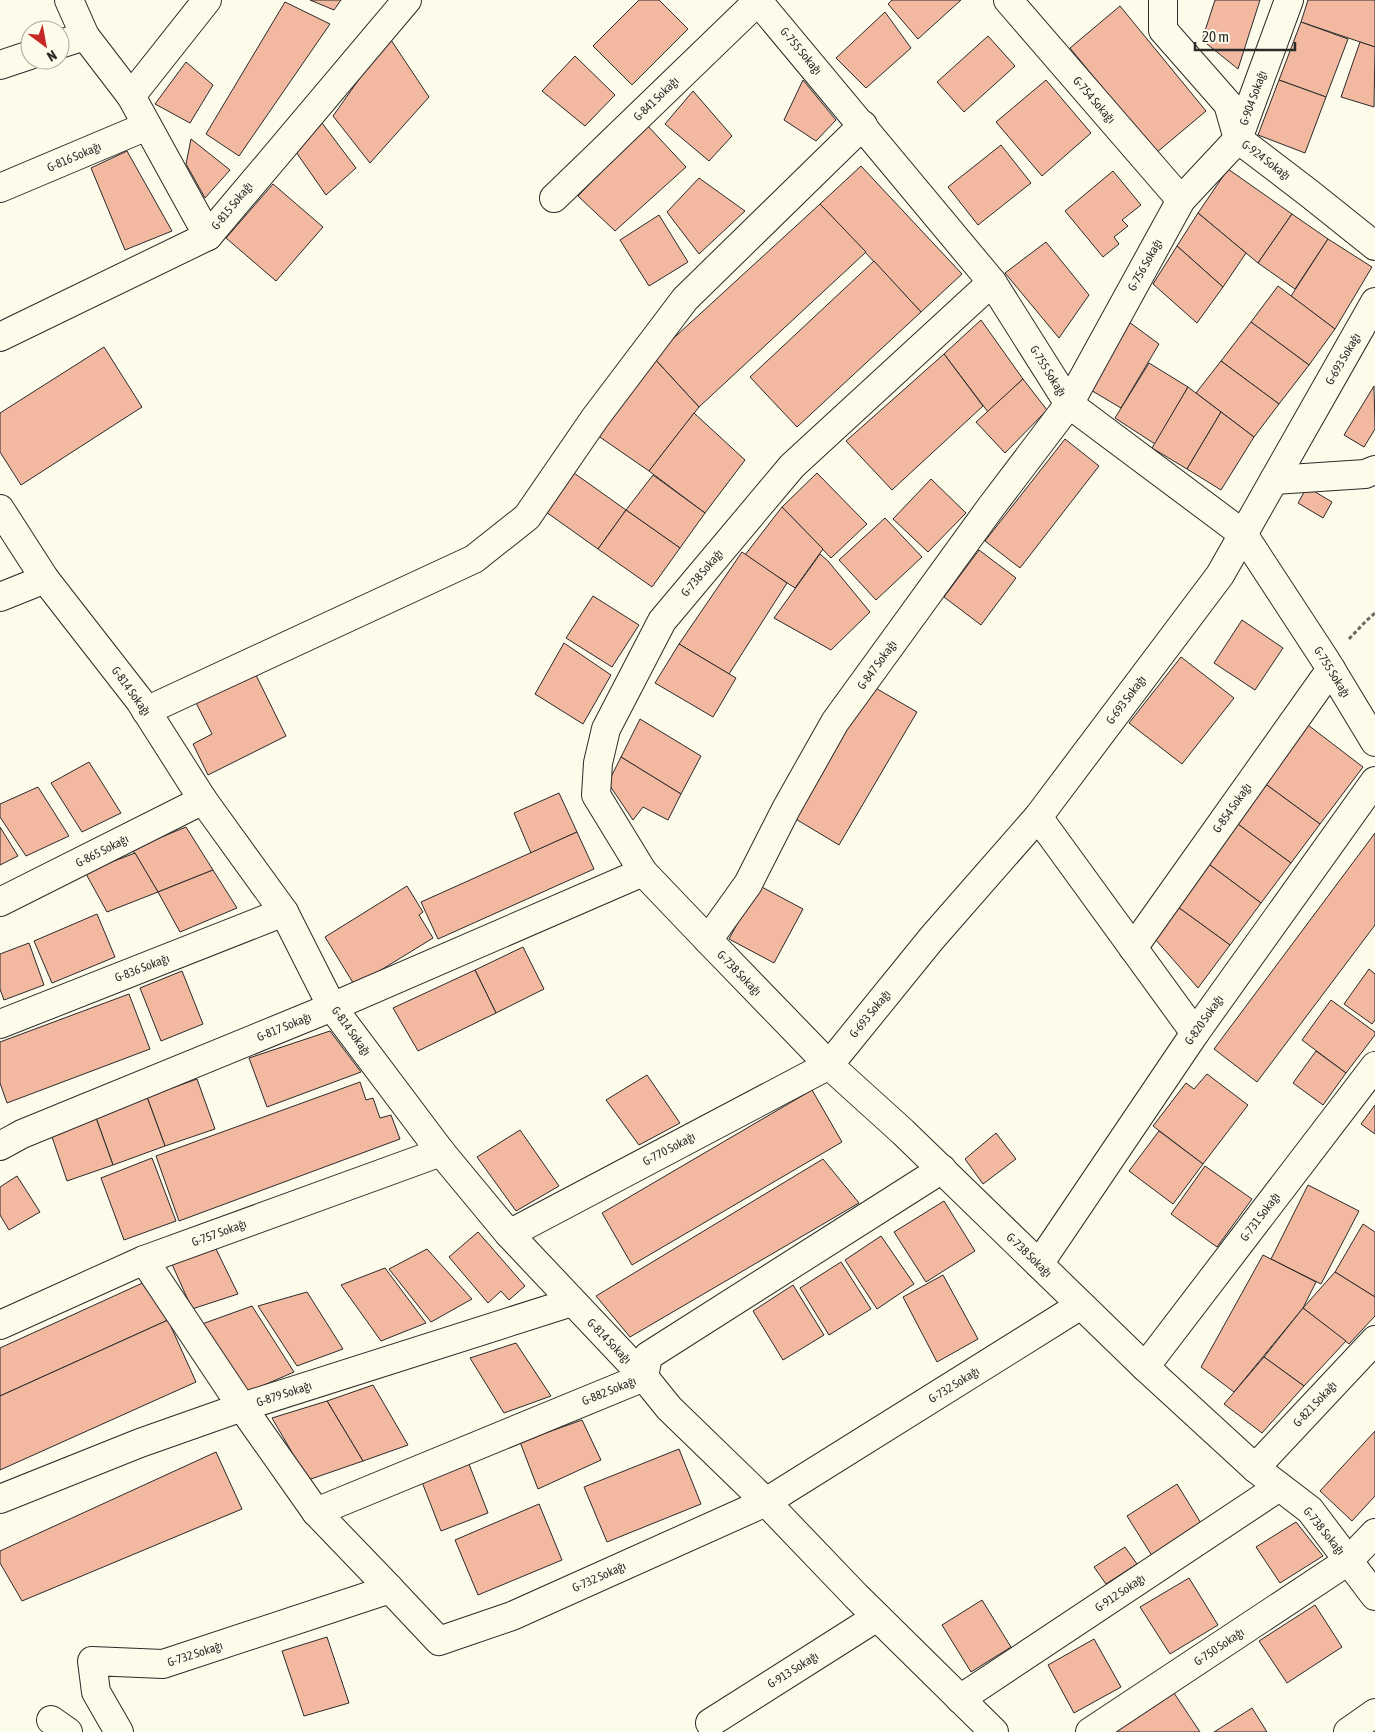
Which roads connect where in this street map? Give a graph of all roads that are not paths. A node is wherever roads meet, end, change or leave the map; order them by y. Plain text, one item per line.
1 (69, 0) edge
2 (207, 0) edge
3 (407, 0) edge
4 (1008, 0) edge
5 (1163, 0) edge
6 (1289, 0) edge
7 (758, 1) edge
8 (86, 36) junction
9 (70, 41) edge
10 (20, 58) edge
11 (0, 65) edge
12 (131, 96) junction
13 (863, 125) junction
14 (147, 126) junction
15 (1238, 139) junction
16 (0, 188) edge
17 (554, 198) dead end
18 (1181, 200) junction
19 (1375, 219) edge
20 (1375, 232) edge
21 (208, 236) junction
22 (1375, 246) edge
23 (992, 282) junction
24 (1375, 302) edge
25 (0, 337) edge
26 (1069, 404) junction
27 (1375, 470) edge
28 (1274, 480) junction
29 (0, 509) edge
30 (1243, 534) junction
31 (45, 579) junction
32 (0, 597) edge
33 (1331, 669) junction
34 (146, 711) junction
35 (1375, 742) edge
36 (1375, 781) edge
37 (203, 800) junction
38 (1038, 817) junction
39 (643, 872) junction
40 (0, 902) edge
41 (284, 912) junction
42 (708, 940) junction
43 (1133, 948) junction
44 (332, 1007) junction
45 (0, 1024) edge
46 (1195, 1033) junction
47 (829, 1065) junction
48 (1375, 1066) edge
49 (2, 1141) edge
50 (442, 1152) junction
51 (942, 1169) junction
52 (509, 1234) junction
53 (144, 1260) junction
54 (1039, 1264) junction
55 (572, 1302) junction
56 (1081, 1305) junction
57 (0, 1325) edge
58 (1375, 1340) edge
59 (1144, 1367) junction
60 (644, 1377) junction
61 (242, 1407) junction
62 (1255, 1468) junction
63 (1279, 1487) junction
64 (0, 1499) edge
65 (766, 1502) junction
66 (316, 1512) junction
67 (1375, 1533) edge
68 (1348, 1561) junction
69 (390, 1588) junction
70 (1375, 1596) edge
71 (877, 1616) junction
72 (960, 1699) junction
73 (1375, 1713) edge
74 (710, 1723) dead end
75 (119, 1732) edge
76 (994, 1732) edge
77 (1090, 1732) edge
78 (1348, 1732) edge

1 - 8 street
2 - 12 street
3 - 21 street, G-815 Sokağı
4 - 18 street, G-754 Sokağı
5 - 15 street, G-924 Sokağı
6 - 15 street, G-904 Sokağı
7 - 13 street, G-755 Sokağı
7 - 17 street, G-841 Sokağı
8 - 9 street
8 - 12 street
10 - 11 street
12 - 14 street
13 - 23 street, G-755 Sokağı
13 - 34 street
14 - 16 street, G-816 Sokağı
14 - 21 street
15 - 18 street, G-756 Sokağı
15 - 22 street, G-924 Sokağı
18 - 26 street, G-756 Sokağı
19 - 20 street
21 - 25 street, G-815 Sokağı
23 - 26 street, G-755 Sokağı
23 - 39 street, G-738 Sokağı
24 - 28 street, G-693 Sokağı
26 - 30 street, G-755 Sokağı
26 - 42 street, G-847 Sokağı
27 - 28 street
28 - 30 street, G-693 Sokağı
29 - 31 street, G-814 Sokağı
30 - 33 street, G-755 Sokağı
30 - 38 street, G-693 Sokağı
31 - 32 street
31 - 34 street, G-814 Sokağı
33 - 35 street, G-755 Sokağı
33 - 43 street, G-854 Sokağı
34 - 37 street, G-814 Sokağı
36 - 46 street, G-820 Sokağı
37 - 40 street, G-865 Sokağı
37 - 41 street, G-814 Sokağı
38 - 43 street
38 - 47 street, G-693 Sokağı
39 - 42 street, G-738 Sokağı
39 - 44 street, G-817 Sokağı
41 - 44 street, G-814 Sokağı
41 - 45 street, G-836 Sokağı
42 - 47 street, G-738 Sokağı
43 - 46 street
44 - 49 street, G-817 Sokağı
44 - 50 street, G-814 Sokağı
46 - 54 street, G-820 Sokağı
47 - 51 street, G-738 Sokağı
47 - 52 street, G-770 Sokağı
48 - 59 street, G-731 Sokağı
50 - 52 street, G-814 Sokağı
50 - 53 street, G-757 Sokağı
51 - 54 street, G-738 Sokağı
51 - 60 street, G-882 Sokağı
52 - 55 street, G-814 Sokağı
53 - 57 street, G-757 Sokağı
53 - 61 street
54 - 56 street, G-738 Sokağı
55 - 60 street, G-814 Sokağı
55 - 61 street, G-879 Sokağı
56 - 59 street, G-738 Sokağı
56 - 65 street, G-732 Sokağı
58 - 62 street, G-821 Sokağı
59 - 62 street, G-738 Sokağı
60 - 65 street, G-814 Sokağı
60 - 66 street, G-882 Sokağı
61 - 64 street, G-879 Sokağı
61 - 66 street
62 - 63 street, G-738 Sokağı
63 - 68 street, G-738 Sokağı
63 - 72 street, G-912 Sokağı
65 - 69 street, G-732 Sokağı
65 - 71 street, G-814 Sokağı
66 - 69 street
67 - 68 street, G-750 Sokağı
68 - 70 street, G-738 Sokağı
68 - 77 street, G-750 Sokağı
69 - 75 street, G-732 Sokağı
71 - 72 street, G-814 Sokağı
71 - 74 street, G-913 Sokağı
72 - 76 street, G-814 Sokağı
73 - 78 street

